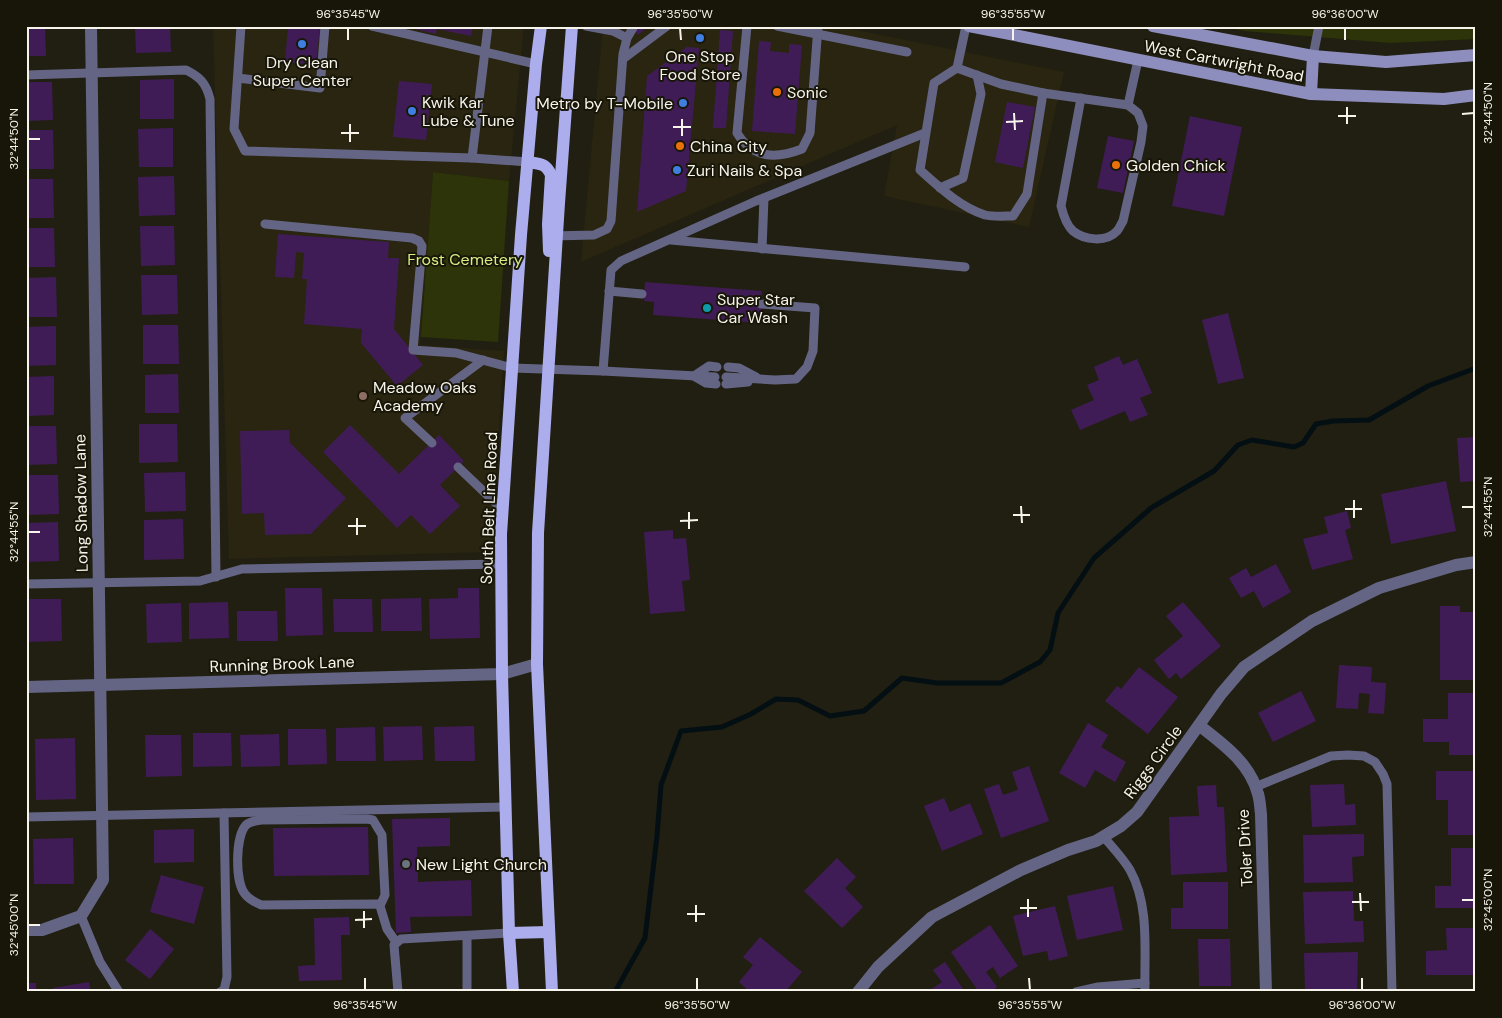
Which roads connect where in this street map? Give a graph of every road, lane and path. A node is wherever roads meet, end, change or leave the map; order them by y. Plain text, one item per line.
1 (91, 26) edge
2 (241, 26) edge
3 (325, 26) edge
4 (372, 26) edge
5 (488, 26) edge
6 (542, 26) edge
7 (572, 26) edge
8 (586, 26) edge
9 (667, 26) edge
10 (747, 26) edge
11 (777, 26) edge
12 (968, 26) edge
13 (1153, 26) edge
14 (1319, 26) edge
15 (633, 28) dead end
16 (818, 30) edge
17 (626, 38) junction
18 (484, 52) junction
19 (907, 52) dead end
20 (1476, 55) edge
21 (1313, 56) junction
22 (623, 59) junction
23 (1138, 60) junction
24 (536, 64) junction
25 (957, 68) junction
26 (92, 74) junction
27 (26, 75) edge
28 (977, 75) junction
29 (238, 78) junction
30 (1043, 93) junction
31 (1310, 94) junction
32 (1476, 94) edge
33 (1081, 98) junction
34 (1128, 105) junction
35 (925, 133) junction
36 (472, 158) junction
37 (528, 162) junction
38 (940, 188) junction
39 (764, 198) junction
40 (265, 224) dead end
41 (552, 236) junction
42 (668, 240) junction
43 (762, 249) junction
44 (965, 267) dead end
45 (609, 291) junction
46 (642, 294) dead end
47 (761, 304) dead end
48 (483, 360) junction
49 (716, 366) dead end
50 (728, 367) dead end
51 (512, 368) junction
52 (549, 370) junction
53 (603, 371) junction
54 (694, 376) junction
55 (761, 380) junction
56 (432, 442) dead end
57 (458, 467) dead end
58 (503, 510) junction
59 (1476, 562) edge
60 (502, 564) junction
61 (216, 577) junction
62 (26, 584) edge
63 (99, 584) junction
64 (538, 664) junction
65 (502, 674) junction
66 (100, 685) junction
67 (26, 686) edge
68 (1200, 726) junction
69 (1255, 787) junction
70 (506, 807) junction
71 (224, 813) junction
72 (102, 816) junction
73 (26, 817) edge
74 (1103, 836) junction
75 (380, 906) junction
76 (81, 916) junction
77 (26, 930) edge
78 (549, 932) junction
79 (509, 933) junction
80 (467, 936) junction
81 (396, 942) junction
82 (1145, 988) edge
83 (119, 992) edge
84 (220, 992) edge
85 (398, 992) edge
86 (467, 992) edge
87 (513, 992) edge
88 (552, 992) edge
89 (858, 992) edge
90 (1076, 992) edge
91 (1266, 992) edge
92 (1392, 992) edge

1 - 26 street, Long Shadow Lane
2 - 29 lane
3 - 29 lane
4 - 18 lane
5 - 18 lane
6 - 24 main road, South Belt Line Road
7 - 41 main road
8 - 17 lane
9 - 22 lane
10 - 16 lane
11 - 16 lane
12 - 23 main road, West Cartwright Road
12 - 25 lane
13 - 21 main road, West Cartwright Road
14 - 21 lane
15 - 17 lane
16 - 19 lane
17 - 22 lane
18 - 24 lane
18 - 36 lane
20 - 21 main road, West Cartwright Road
21 - 31 main road
22 - 41 lane
23 - 31 main road, West Cartwright Road
23 - 34 lane
24 - 37 main road, South Belt Line Road
25 - 28 lane
25 - 35 lane
26 - 27 lane
26 - 61 lane
26 - 63 street, Long Shadow Lane
28 - 30 lane
28 - 38 lane
29 - 36 lane
30 - 33 lane
30 - 38 lane
31 - 32 main road, West Cartwright Road
33 - 34 lane
33 - 34 lane
35 - 38 lane
35 - 39 lane
36 - 37 lane
37 - 41 main road
37 - 51 main road, South Belt Line Road
39 - 42 lane
39 - 43 lane
40 - 48 lane
41 - 52 main road
42 - 43 lane
42 - 45 lane
43 - 44 lane
45 - 46 lane
45 - 53 lane
47 - 55 lane
48 - 51 lane
48 - 56 lane
49 - 54 lane
50 - 55 lane
51 - 52 lane
51 - 58 main road, South Belt Line Road
52 - 53 lane
52 - 64 main road
53 - 54 lane
54 - 55 lane
57 - 58 lane
58 - 60 main road, South Belt Line Road
59 - 68 street, Riggs Circle
60 - 61 lane
60 - 65 main road, South Belt Line Road
61 - 63 lane
62 - 63 lane
63 - 66 street, Long Shadow Lane
64 - 65 street, Running Brook Lane
64 - 78 main road
65 - 66 street, Running Brook Lane
65 - 70 main road, South Belt Line Road
66 - 67 street, Running Brook Lane
66 - 72 street, Long Shadow Lane
68 - 69 street, Toler Drive
68 - 74 street, Riggs Circle
69 - 91 street, Toler Drive
69 - 92 lane
70 - 71 lane
70 - 79 main road, South Belt Line Road
71 - 72 lane
71 - 84 lane
72 - 73 lane
72 - 76 street, Long Shadow Lane
74 - 82 lane
74 - 89 street, Riggs Circle
75 - 75 lane
75 - 81 lane
76 - 77 street
76 - 83 lane
78 - 79 main road
78 - 88 main road
79 - 80 lane
79 - 87 main road, South Belt Line Road
80 - 81 lane
80 - 86 lane
81 - 85 lane
82 - 90 lane

